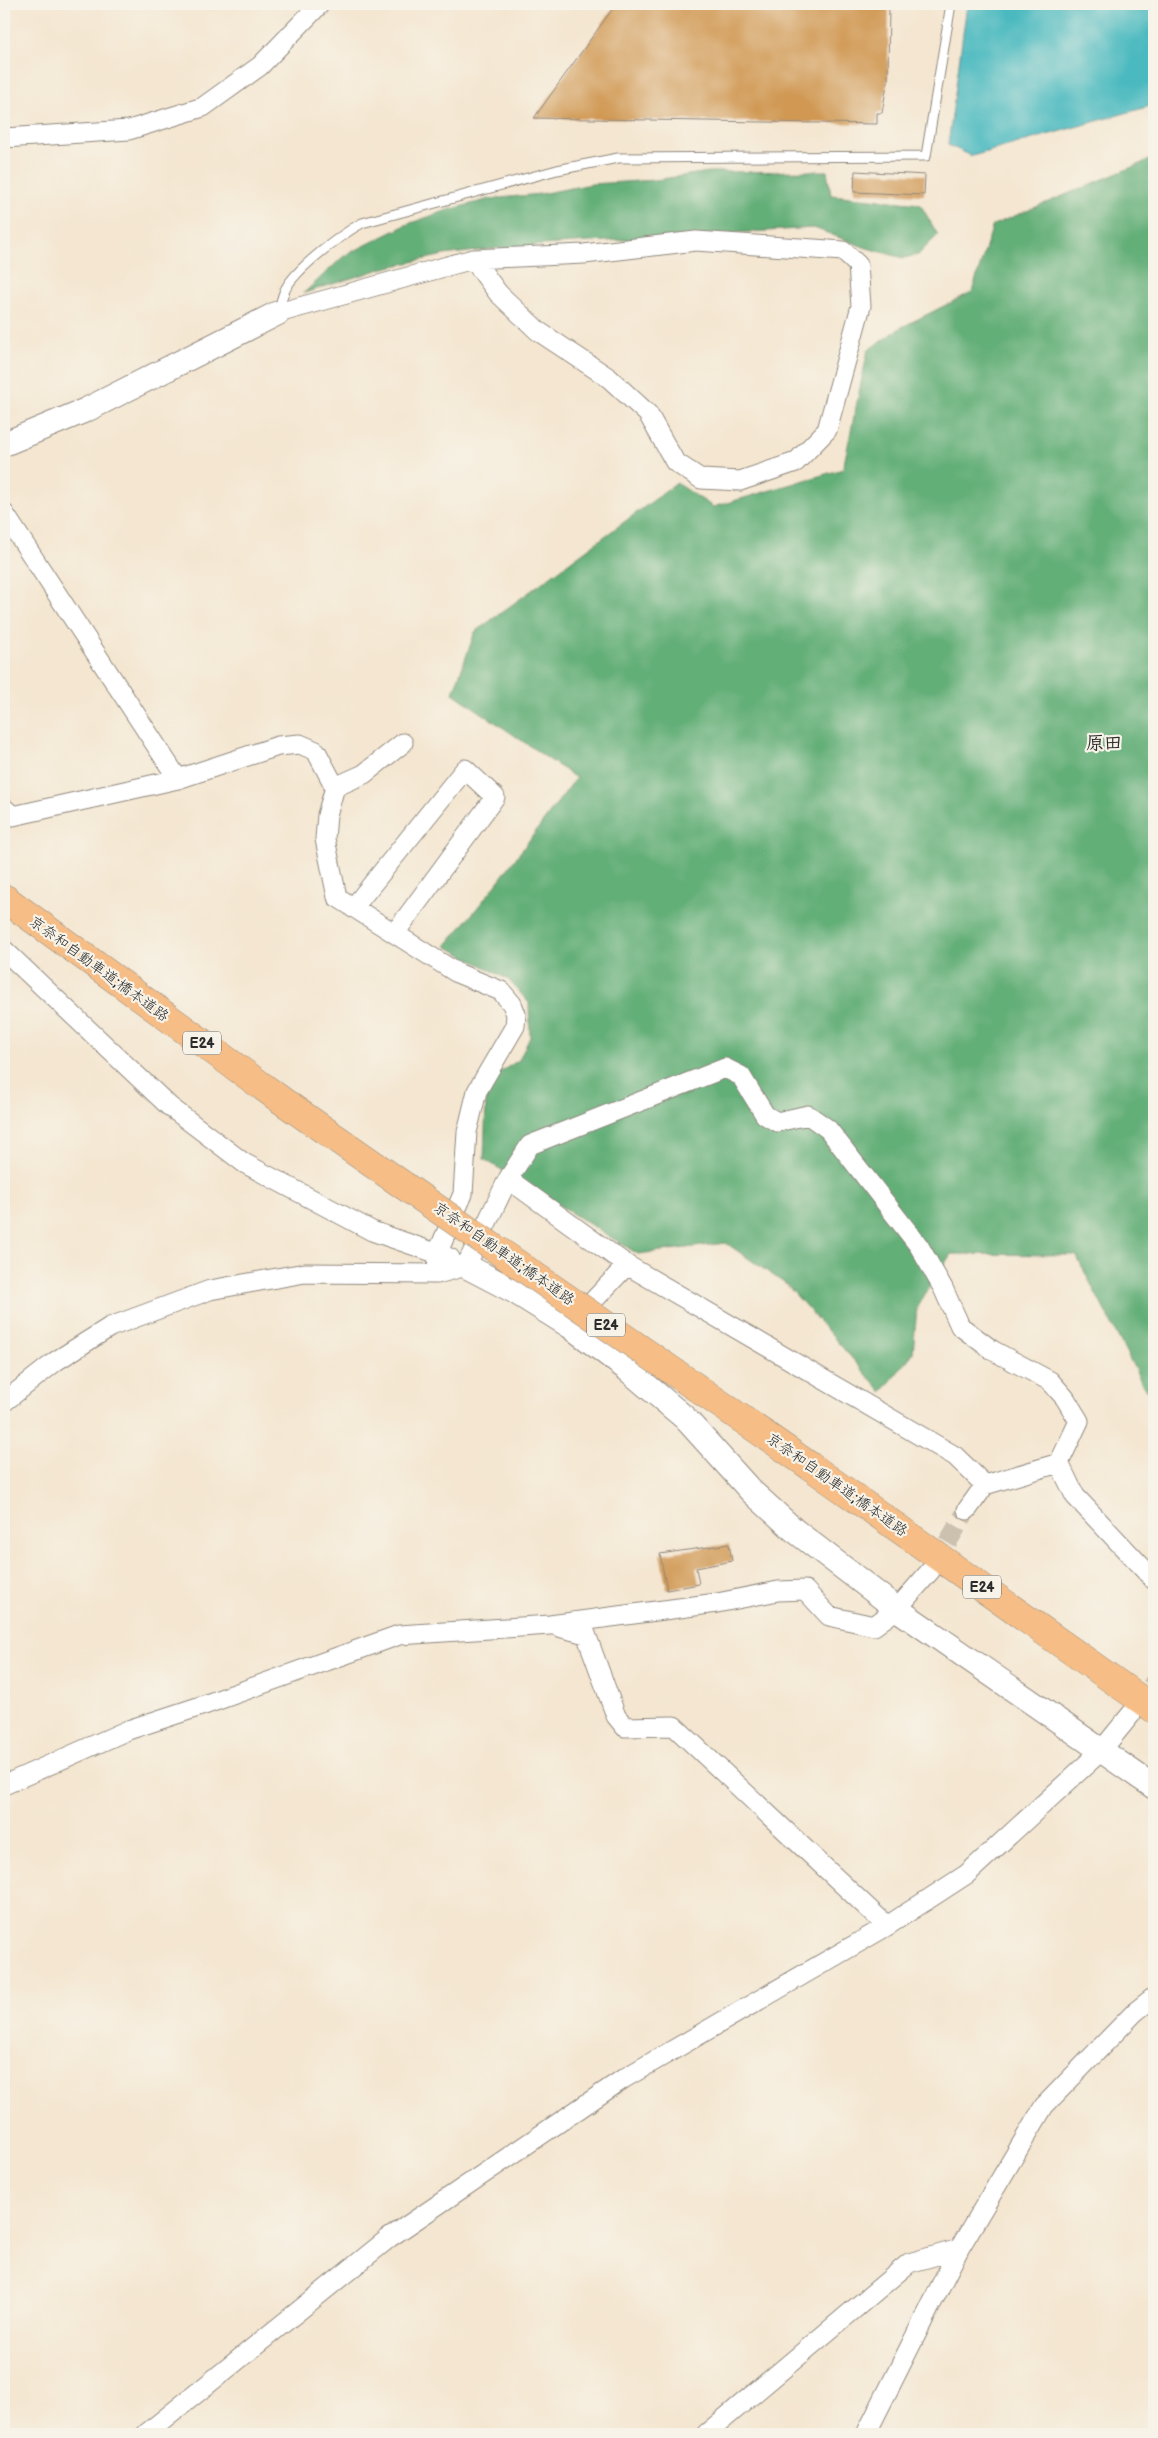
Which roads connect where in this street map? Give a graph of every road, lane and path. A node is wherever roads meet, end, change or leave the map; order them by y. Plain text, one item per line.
1 (320, 4) edge
2 (951, 4) edge
3 (4, 138) edge
4 (473, 259) junction
5 (278, 313) junction
6 (4, 444) edge
7 (4, 513) edge
8 (403, 743) dead end
9 (178, 780) junction
10 (335, 787) junction
11 (4, 808) edge
12 (4, 898) edge
13 (353, 908) junction
14 (395, 933) junction
15 (4, 950) edge
16 (508, 1179) junction
17 (438, 1252) junction
18 (627, 1265) junction
19 (466, 1266) junction
20 (437, 1274) junction
21 (570, 1326) junction
22 (4, 1402) edge
23 (1059, 1463) junction
24 (984, 1485) junction
25 (967, 1510) tunnel mouth
26 (931, 1570) tunnel mouth
27 (1154, 1580) edge
28 (897, 1608) junction
29 (550, 1624) junction
30 (1143, 1711) edge
31 (1101, 1752) junction
32 (4, 1785) edge
33 (1154, 1787) edge
34 (887, 1926) junction
35 (1154, 1997) edge
36 (959, 2249) junction
37 (146, 2434) edge
38 (706, 2434) edge
39 (866, 2434) edge

1 - 3 street
2 - 5 lane
4 - 4 street
4 - 5 street
5 - 6 street
7 - 9 street
8 - 10 street
9 - 10 street
9 - 11 street
10 - 13 street
12 - 30 highway, 京奈和自動車道;橋本道路 / E24, bridge
13 - 14 street
13 - 14 street
14 - 17 street
15 - 17 street
16 - 18 street
16 - 19 street
16 - 23 street
17 - 19 street
17 - 20 street
18 - 21 street
18 - 24 street
19 - 20 street
19 - 21 street
20 - 22 street
21 - 28 street
23 - 24 street
23 - 27 street
24 - 25 street
26 - 28 street
28 - 29 street
28 - 31 street
29 - 32 street
29 - 34 street
30 - 31 street
31 - 33 street
31 - 34 street
34 - 37 street
35 - 36 street
36 - 38 street
36 - 39 street

